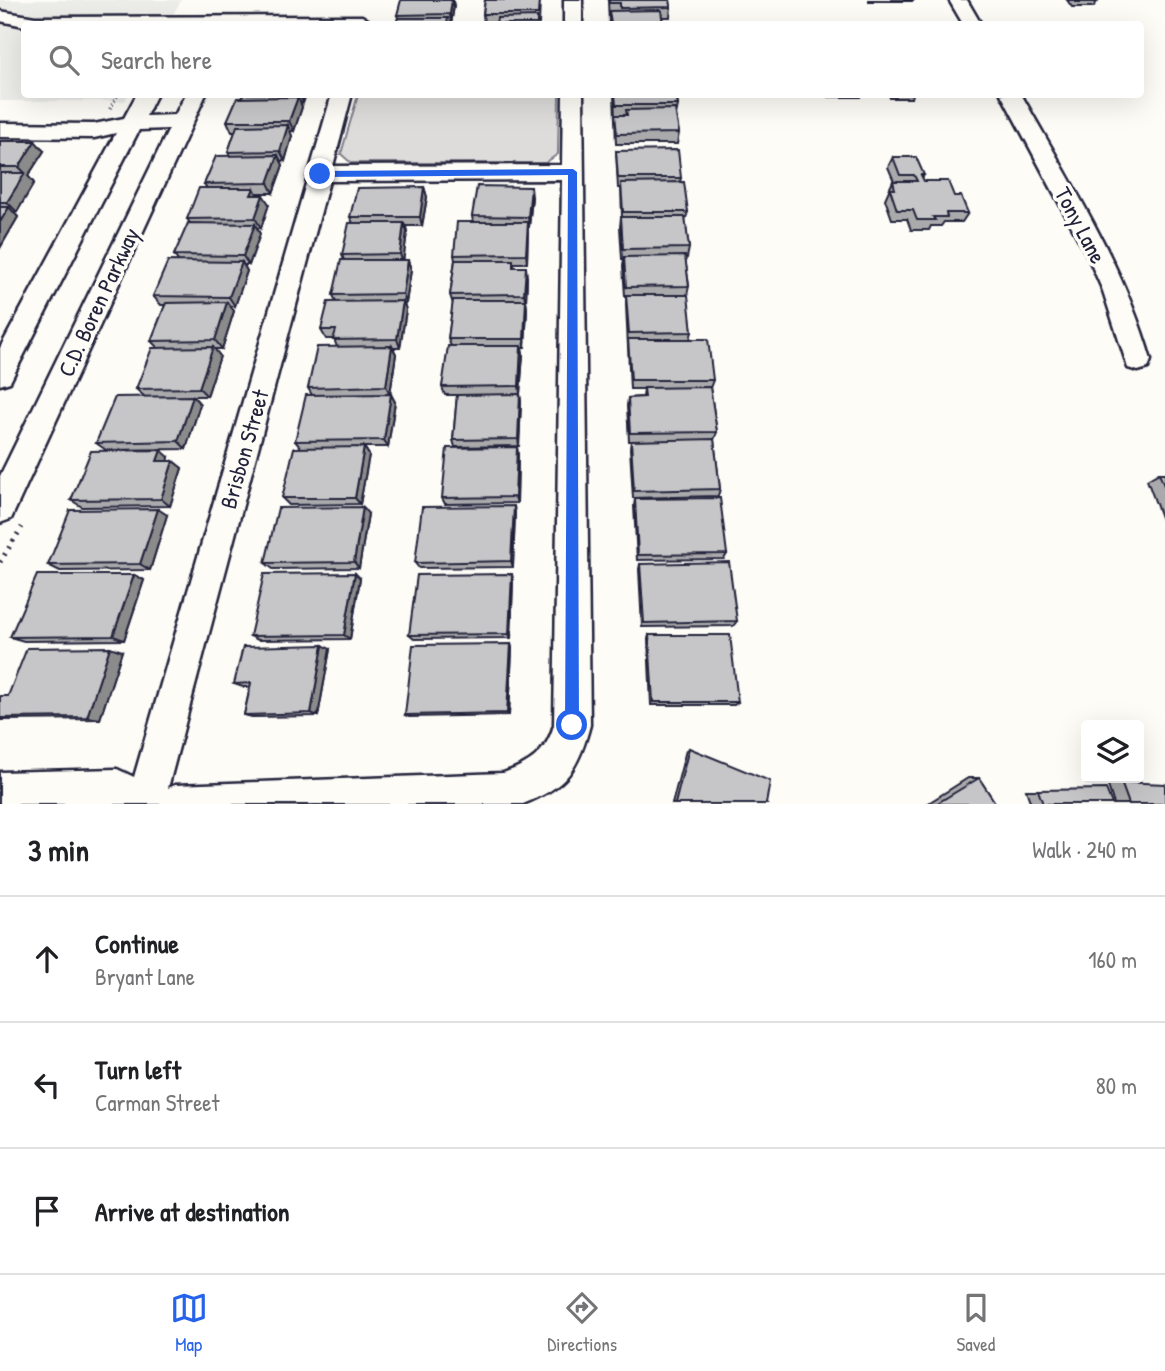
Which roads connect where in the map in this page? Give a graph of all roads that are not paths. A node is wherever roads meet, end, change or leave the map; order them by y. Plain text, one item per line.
1 (573, 0) edge
2 (958, 0) edge
3 (365, 14) edge
4 (189, 15) edge
5 (233, 15) edge
6 (0, 16) edge
7 (25, 21) edge
8 (87, 21) edge
9 (111, 21) edge
10 (573, 21) edge
11 (970, 21) edge
12 (145, 98) edge
13 (194, 98) edge
14 (341, 98) edge
15 (573, 98) edge
16 (1013, 98) edge
17 (0, 113) edge
18 (183, 122) junction
19 (132, 123) junction
20 (0, 130) edge
21 (573, 172) junction
22 (320, 174) junction
23 (1138, 360) dead end
24 (0, 374) edge
25 (0, 509) edge
26 (0, 791) edge
27 (144, 804) edge
28 (175, 804) edge

1 - 10 street
2 - 11 street
3 - 5 street
4 - 5 street
4 - 8 street
4 - 9 street
6 - 7 street
12 - 19 street
13 - 18 street, C.D. Boren Parkway
14 - 22 street, Brisbon Street
15 - 21 street
16 - 23 street, Tony Lane
17 - 19 street
18 - 19 street
18 - 25 street, C.D. Boren Parkway
19 - 20 street
19 - 24 street
21 - 22 street
21 - 28 street
22 - 27 street, Brisbon Street
26 - 27 street

